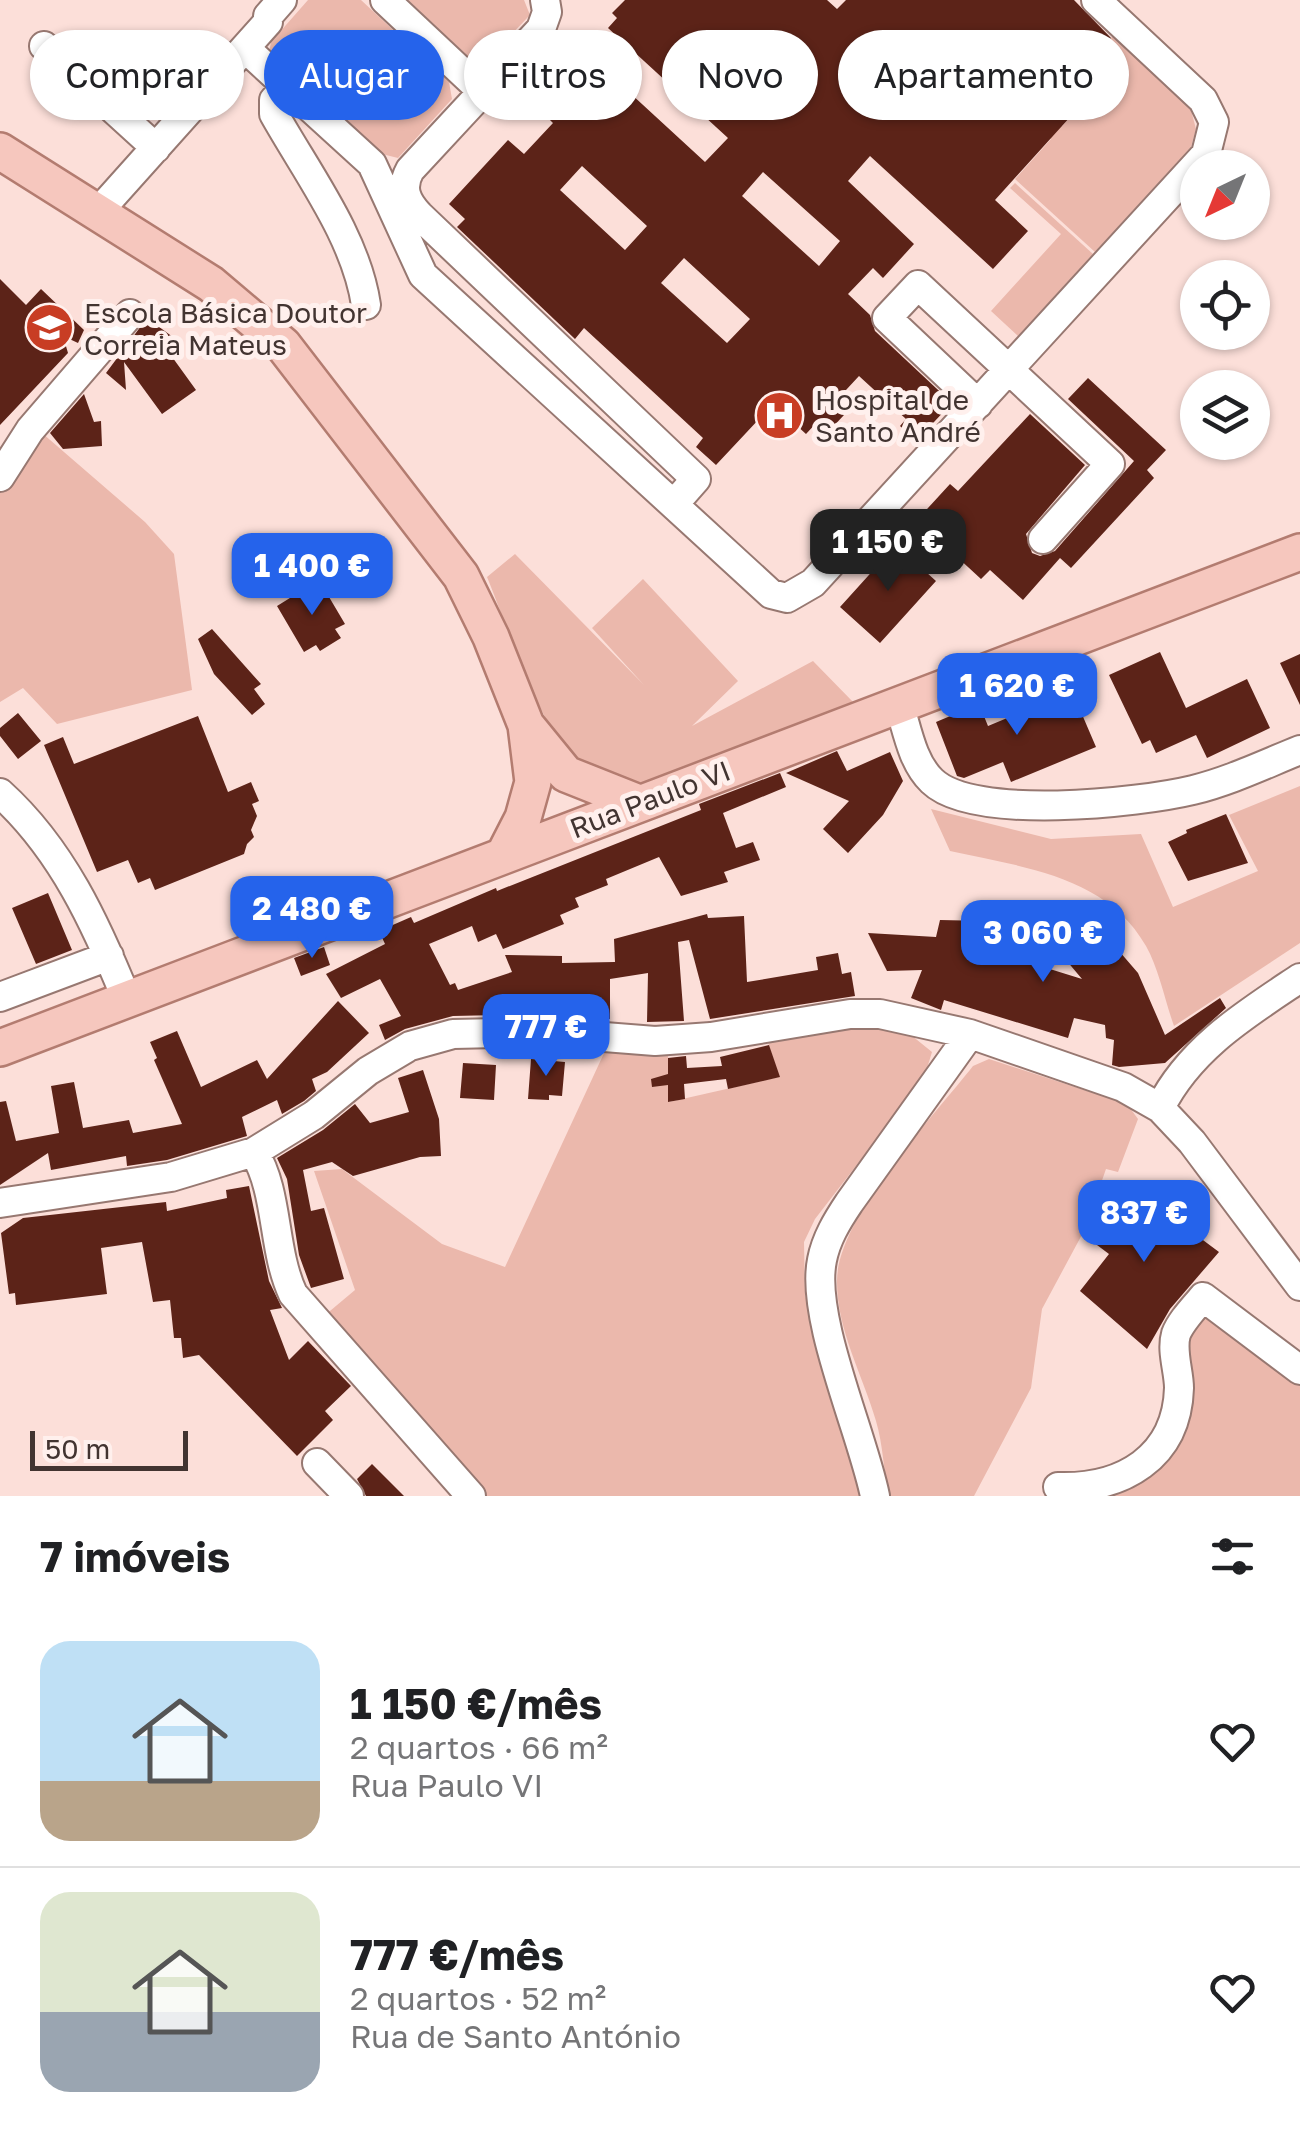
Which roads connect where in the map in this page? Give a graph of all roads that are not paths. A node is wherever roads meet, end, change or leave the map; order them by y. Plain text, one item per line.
1 (295, 0) edge
2 (385, 0) edge
3 (545, 0) edge
4 (1096, 0) edge
5 (275, 11) edge
6 (540, 30) edge
7 (245, 48) junction
8 (264, 66) edge
9 (464, 74) edge
10 (464, 111) edge
11 (125, 120) edge
12 (277, 120) edge
13 (323, 120) edge
14 (156, 148) junction
15 (0, 150) edge
16 (98, 212) junction
17 (366, 305) dead end
18 (130, 314) dead end
19 (1001, 362) junction
20 (969, 396) junction
21 (0, 476) edge
22 (674, 504) junction
23 (1043, 539) dead end
24 (1300, 552) edge
25 (900, 704) junction
26 (1300, 750) edge
27 (550, 778) junction
28 (0, 793) edge
29 (639, 804) junction
30 (571, 830) junction
31 (504, 855) junction
32 (109, 956) junction
33 (1300, 978) edge
34 (0, 997) edge
35 (126, 1000) junction
36 (970, 1034) junction
37 (0, 1048) edge
38 (1160, 1108) junction
39 (254, 1152) junction
40 (0, 1203) edge
41 (1300, 1286) edge
42 (1300, 1370) edge
43 (317, 1462) dead end
44 (1058, 1487) dead end
45 (349, 1496) edge
46 (471, 1496) edge
47 (875, 1496) edge

1 - 5 street
2 - 9 street
3 - 6 street
4 - 19 street
5 - 7 street
7 - 8 street
7 - 14 street
10 - 22 street
11 - 14 street
12 - 17 street
13 - 22 street
14 - 16 street
15 - 16 main road
16 - 27 main road
18 - 21 street
19 - 20 street
19 - 20 street
19 - 23 street
20 - 22 street
24 - 25 main road, Rua Paulo VI
25 - 26 street
25 - 29 main road, Rua Paulo VI
27 - 29 main road
27 - 30 main road
27 - 31 main road
28 - 32 street
29 - 30 main road, Rua Paulo VI
30 - 31 main road, Rua Paulo VI
31 - 35 main road, Rua Paulo VI
32 - 34 street
32 - 35 street
33 - 38 street
35 - 37 main road, Rua Paulo VI
36 - 38 street
36 - 39 street
36 - 47 street
38 - 41 street
39 - 40 street
39 - 46 street
42 - 44 street
43 - 45 street

